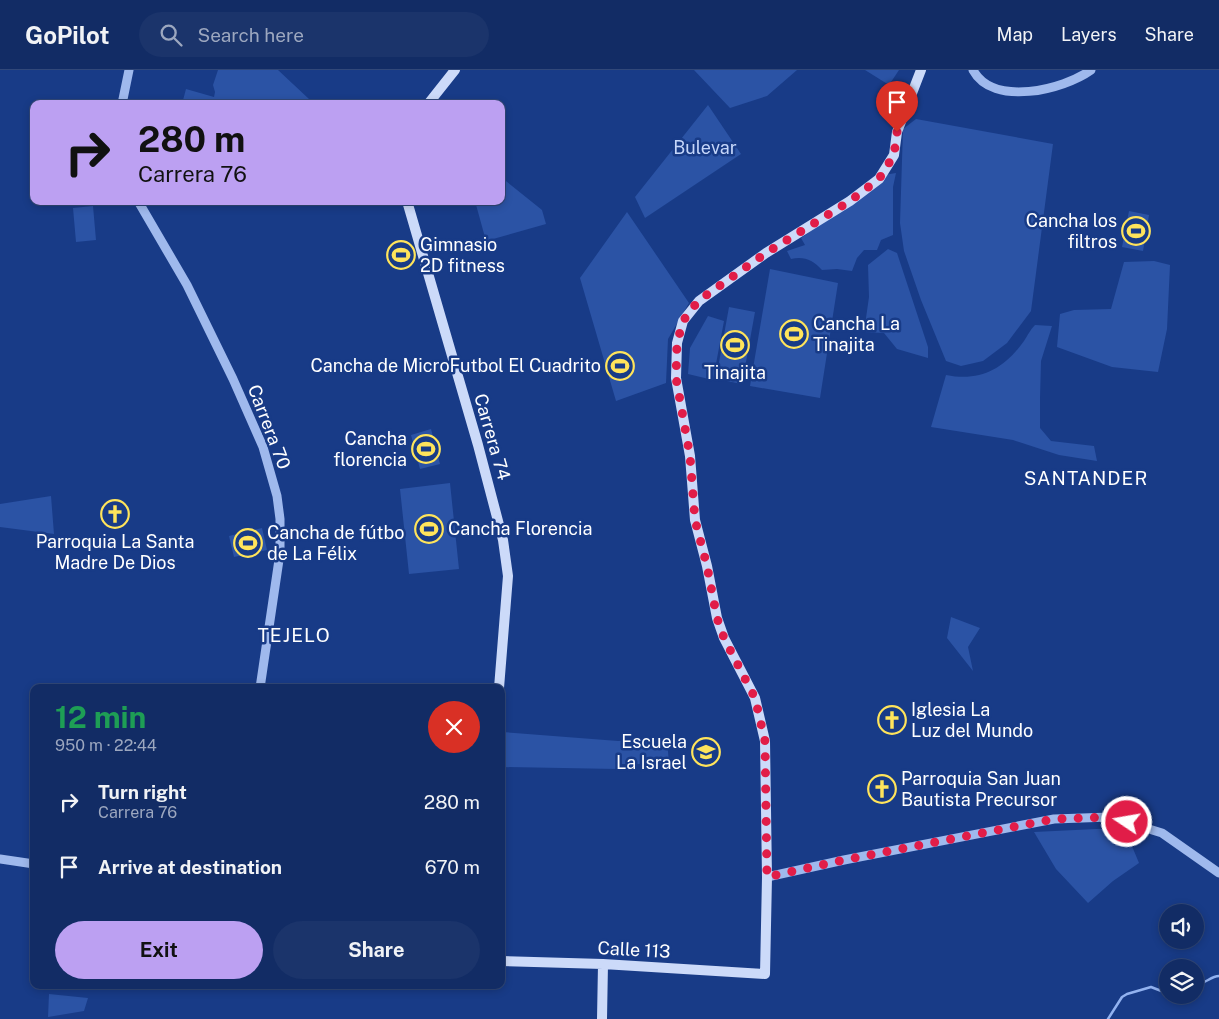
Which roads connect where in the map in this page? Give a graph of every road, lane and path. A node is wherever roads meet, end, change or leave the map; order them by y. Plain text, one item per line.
1 (130, 70) edge
2 (455, 70) edge
3 (921, 70) edge
4 (1091, 70) edge
5 (975, 73) edge
6 (123, 100) edge
7 (431, 100) edge
8 (140, 205) edge
9 (408, 205) edge
10 (261, 684) edge
11 (499, 684) edge
12 (0, 859) edge
13 (30, 863) edge
14 (1219, 873) edge
15 (767, 877) junction
16 (505, 961) edge
17 (603, 964) junction
18 (602, 1019) edge

1 - 6 street
2 - 7 main road
3 - 15 main road
4 - 5 street
8 - 10 street, Carrera 70
9 - 11 main road, Carrera 74
12 - 13 street
14 - 15 street
15 - 17 main road, Calle 113
16 - 17 main road, Calle 113
17 - 18 main road

